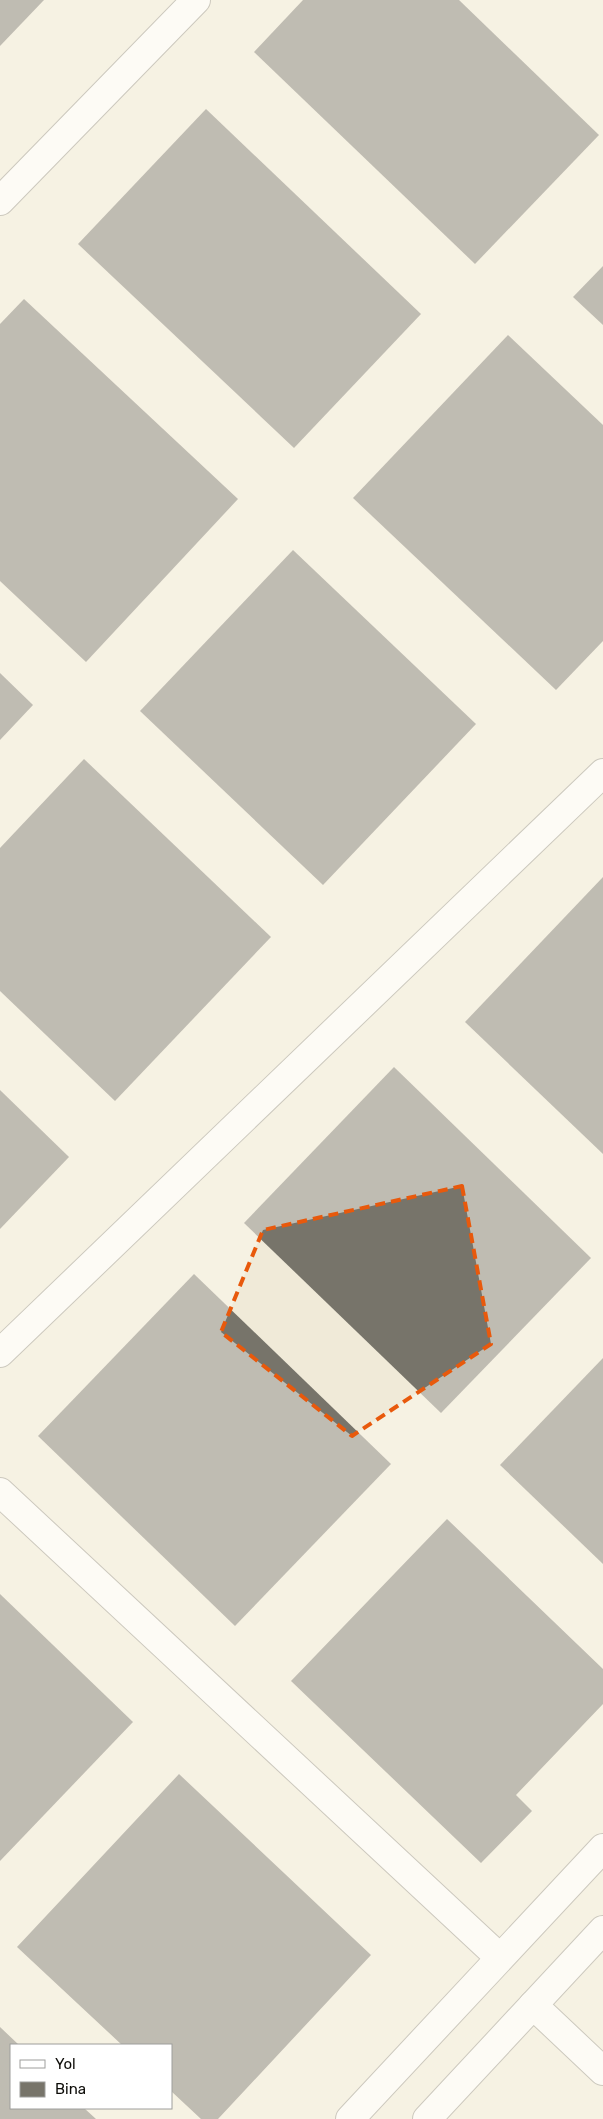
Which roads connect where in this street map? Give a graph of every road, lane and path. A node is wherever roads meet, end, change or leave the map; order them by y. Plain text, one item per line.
1 (196, 0) edge
2 (0, 201) edge
3 (603, 773) edge
4 (0, 1353) edge
5 (0, 1492) edge
6 (603, 1848) edge
7 (603, 1930) edge
8 (500, 1957) junction
9 (533, 2005) junction
10 (603, 2071) edge
11 (350, 2119) edge
12 (427, 2119) edge

1 - 2 street
3 - 4 street
5 - 8 street
6 - 8 street
7 - 9 street
8 - 11 street
9 - 10 street
9 - 12 street

